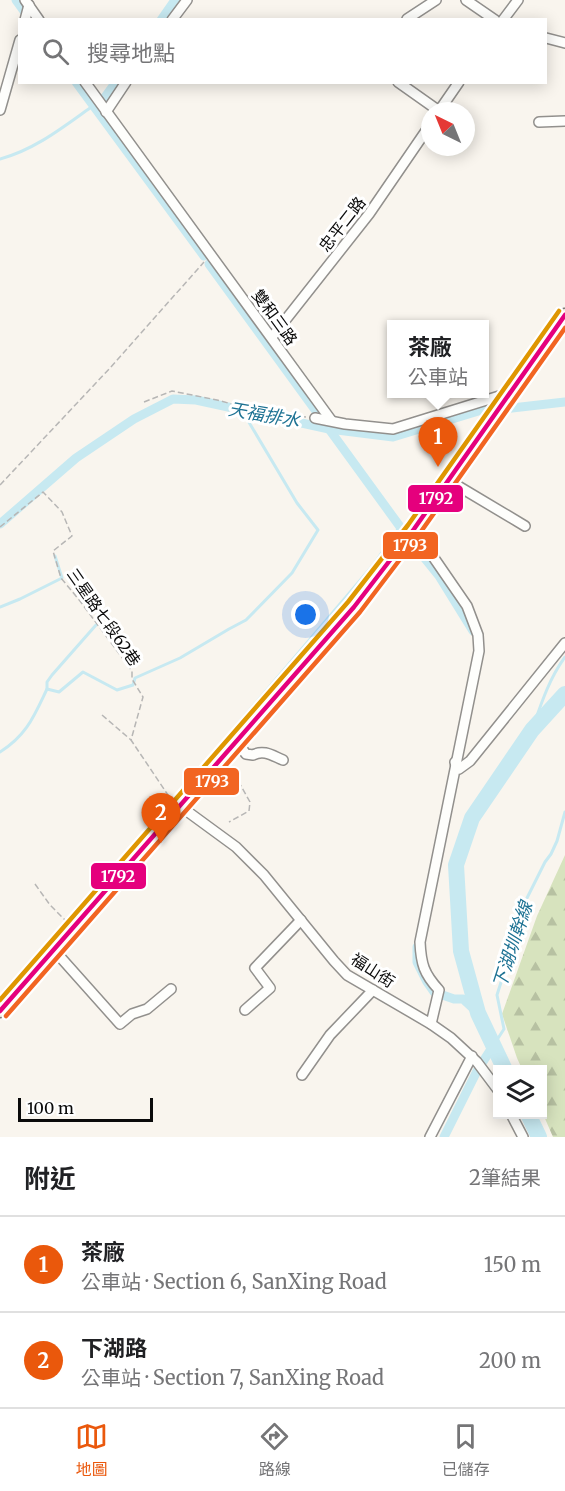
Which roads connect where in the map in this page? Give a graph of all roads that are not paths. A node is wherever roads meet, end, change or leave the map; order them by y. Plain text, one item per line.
1 (187, 0) edge
2 (436, 0) edge
3 (466, 0) edge
4 (518, 0) edge
5 (174, 18) edge
6 (409, 18) edge
7 (492, 18) edge
8 (504, 18) edge
9 (547, 38) edge
10 (565, 43) edge
11 (18, 47) edge
12 (86, 84) edge
13 (125, 84) edge
14 (401, 84) edge
15 (458, 84) edge
16 (426, 102) edge
17 (445, 102) edge
18 (0, 110) edge
19 (106, 112) junction
20 (565, 121) edge
21 (539, 122) dead end
22 (421, 138) edge
23 (565, 315) edge
24 (272, 337) junction
25 (509, 393) junction
26 (448, 480) junction
27 (525, 526) dead end
28 (409, 535) junction
29 (565, 643) edge
30 (236, 741) junction
31 (283, 760) dead end
32 (455, 762) junction
33 (179, 807) junction
34 (301, 920) junction
35 (54, 950) junction
36 (171, 989) dead end
37 (373, 990) junction
38 (245, 1010) dead end
39 (0, 1011) edge
40 (431, 1024) junction
41 (477, 1062) junction
42 (302, 1075) dead end
43 (493, 1083) edge
44 (514, 1119) edge
45 (430, 1137) edge
46 (523, 1137) edge

1 - 5 street
2 - 6 street
3 - 7 street
4 - 8 street
9 - 10 street
11 - 18 street
12 - 19 street, 雙和三路
13 - 19 street
14 - 16 street
15 - 17 street
19 - 24 street, 雙和三路
20 - 21 street
22 - 24 street, 忠平二路
23 - 25 main road
24 - 25 street, 雙和三路
25 - 26 main road
26 - 27 street
26 - 28 main road
28 - 30 main road
28 - 32 street
29 - 32 street
30 - 31 street
30 - 33 main road
32 - 40 street
33 - 34 street, 福山街
33 - 35 main road
34 - 37 street, 福山街
34 - 38 street
35 - 36 street
35 - 39 main road
37 - 40 street, 福山街
37 - 42 street
40 - 41 street, 福山街
41 - 43 street, 福山街
41 - 45 street
44 - 46 street

